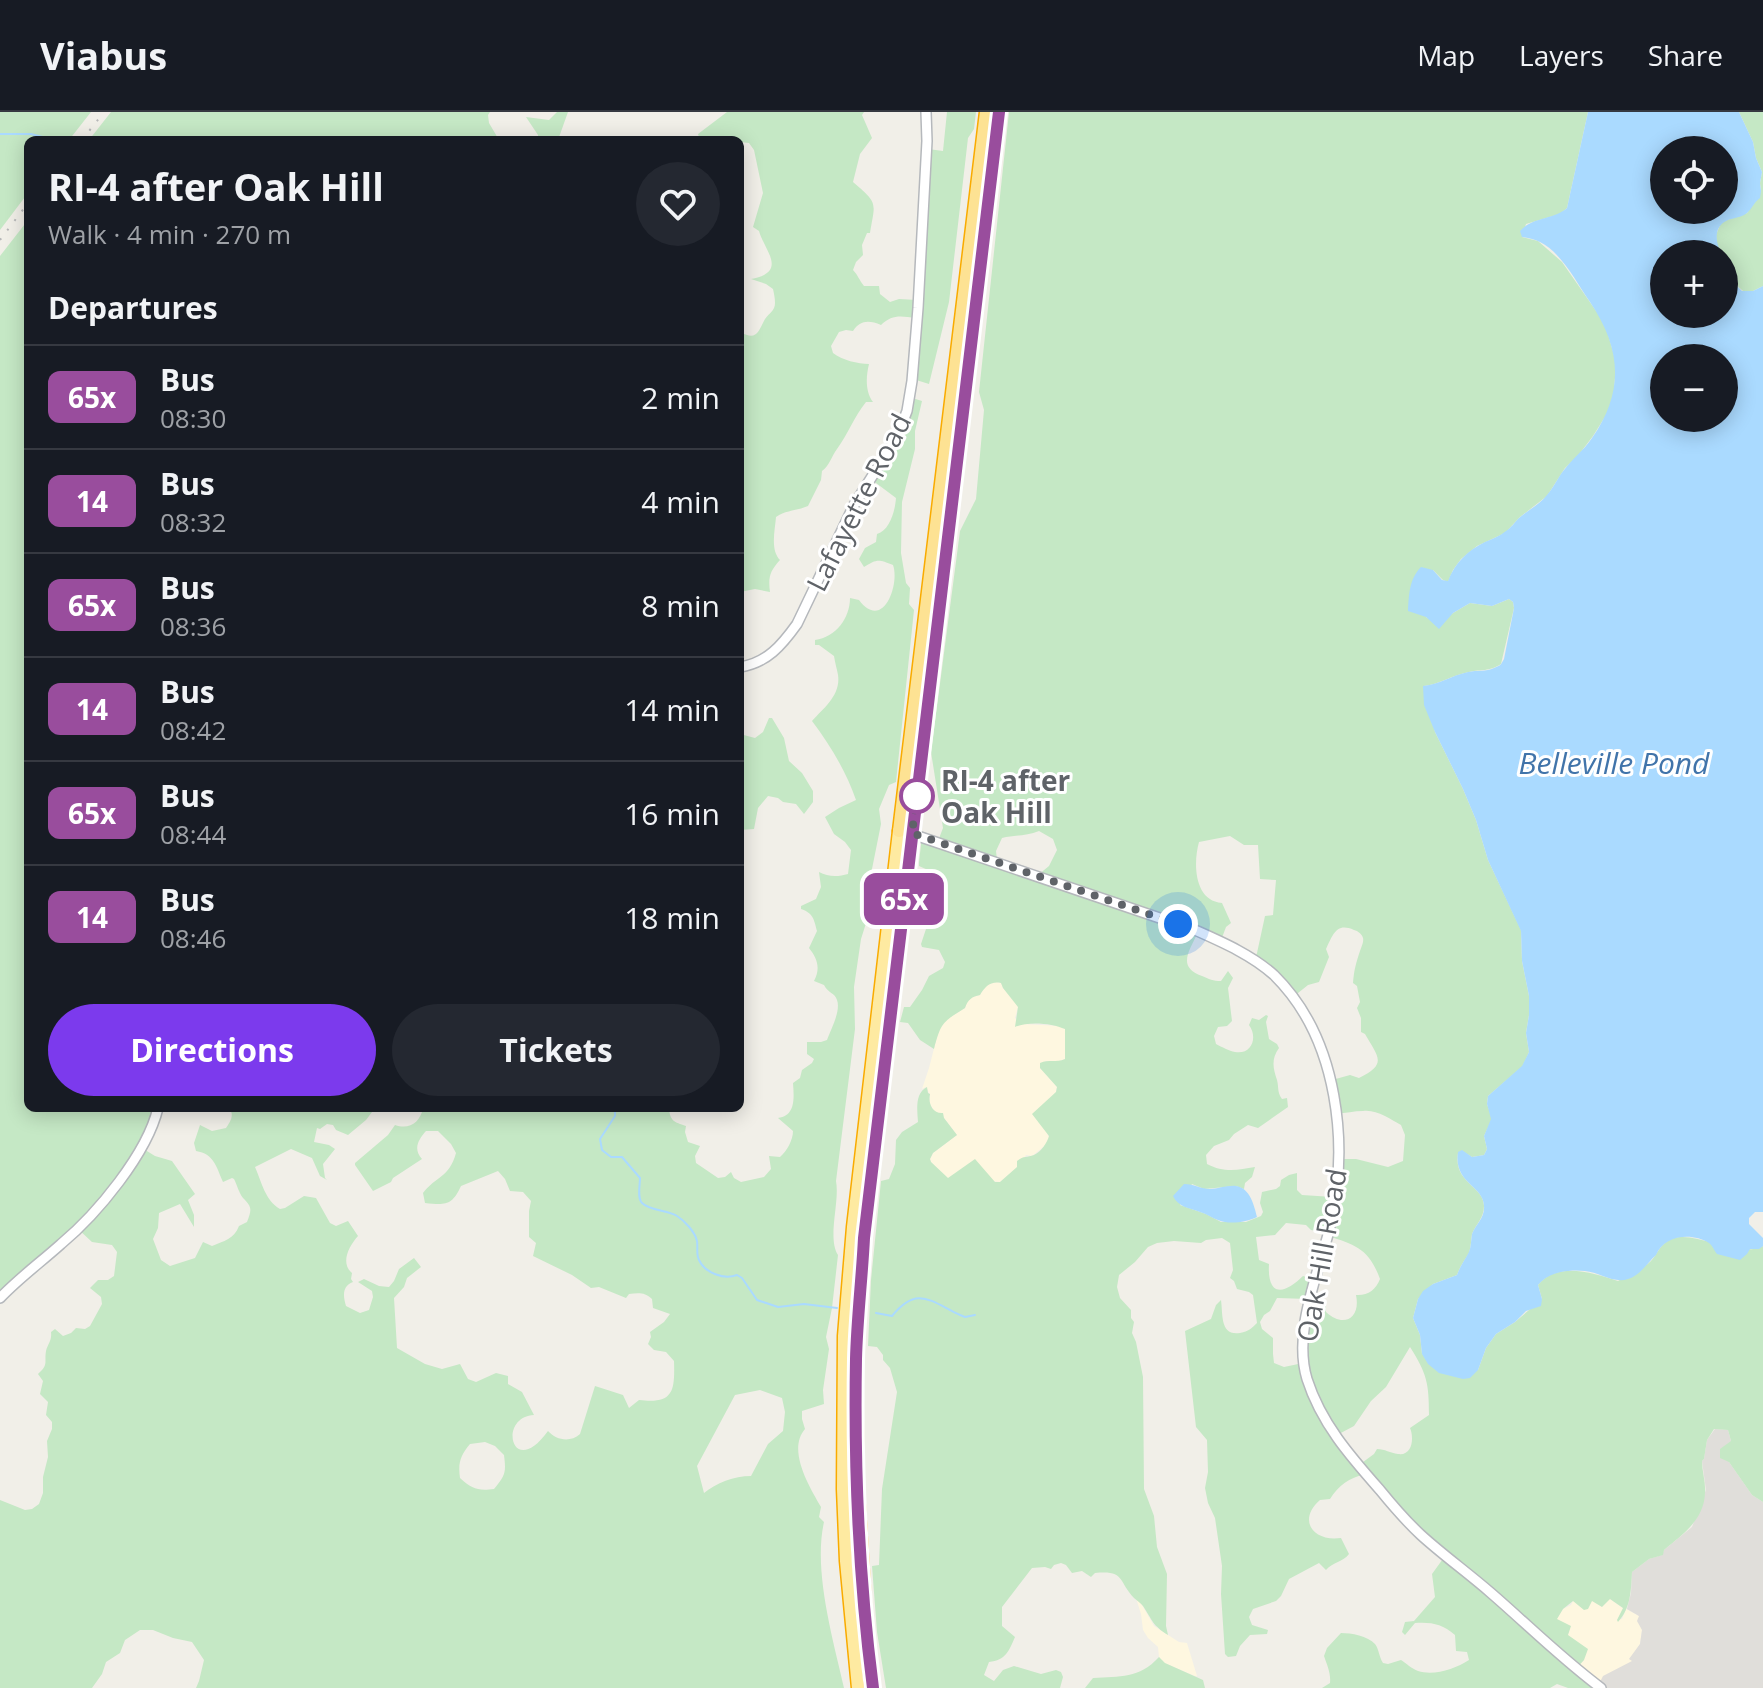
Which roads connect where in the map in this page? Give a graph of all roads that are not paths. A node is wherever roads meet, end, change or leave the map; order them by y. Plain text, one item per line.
1 (926, 112) edge
2 (986, 112) edge
3 (999, 112) edge
4 (744, 666) edge
5 (906, 832) junction
6 (156, 1112) edge
7 (0, 1298) edge
8 (858, 1688) edge
9 (873, 1688) edge
10 (1601, 1688) edge

1 - 4 street, Lafayette Road
2 - 5 highway
3 - 5 highway
5 - 8 highway
5 - 9 highway
5 - 10 street, Oak Hill Road
6 - 7 street

